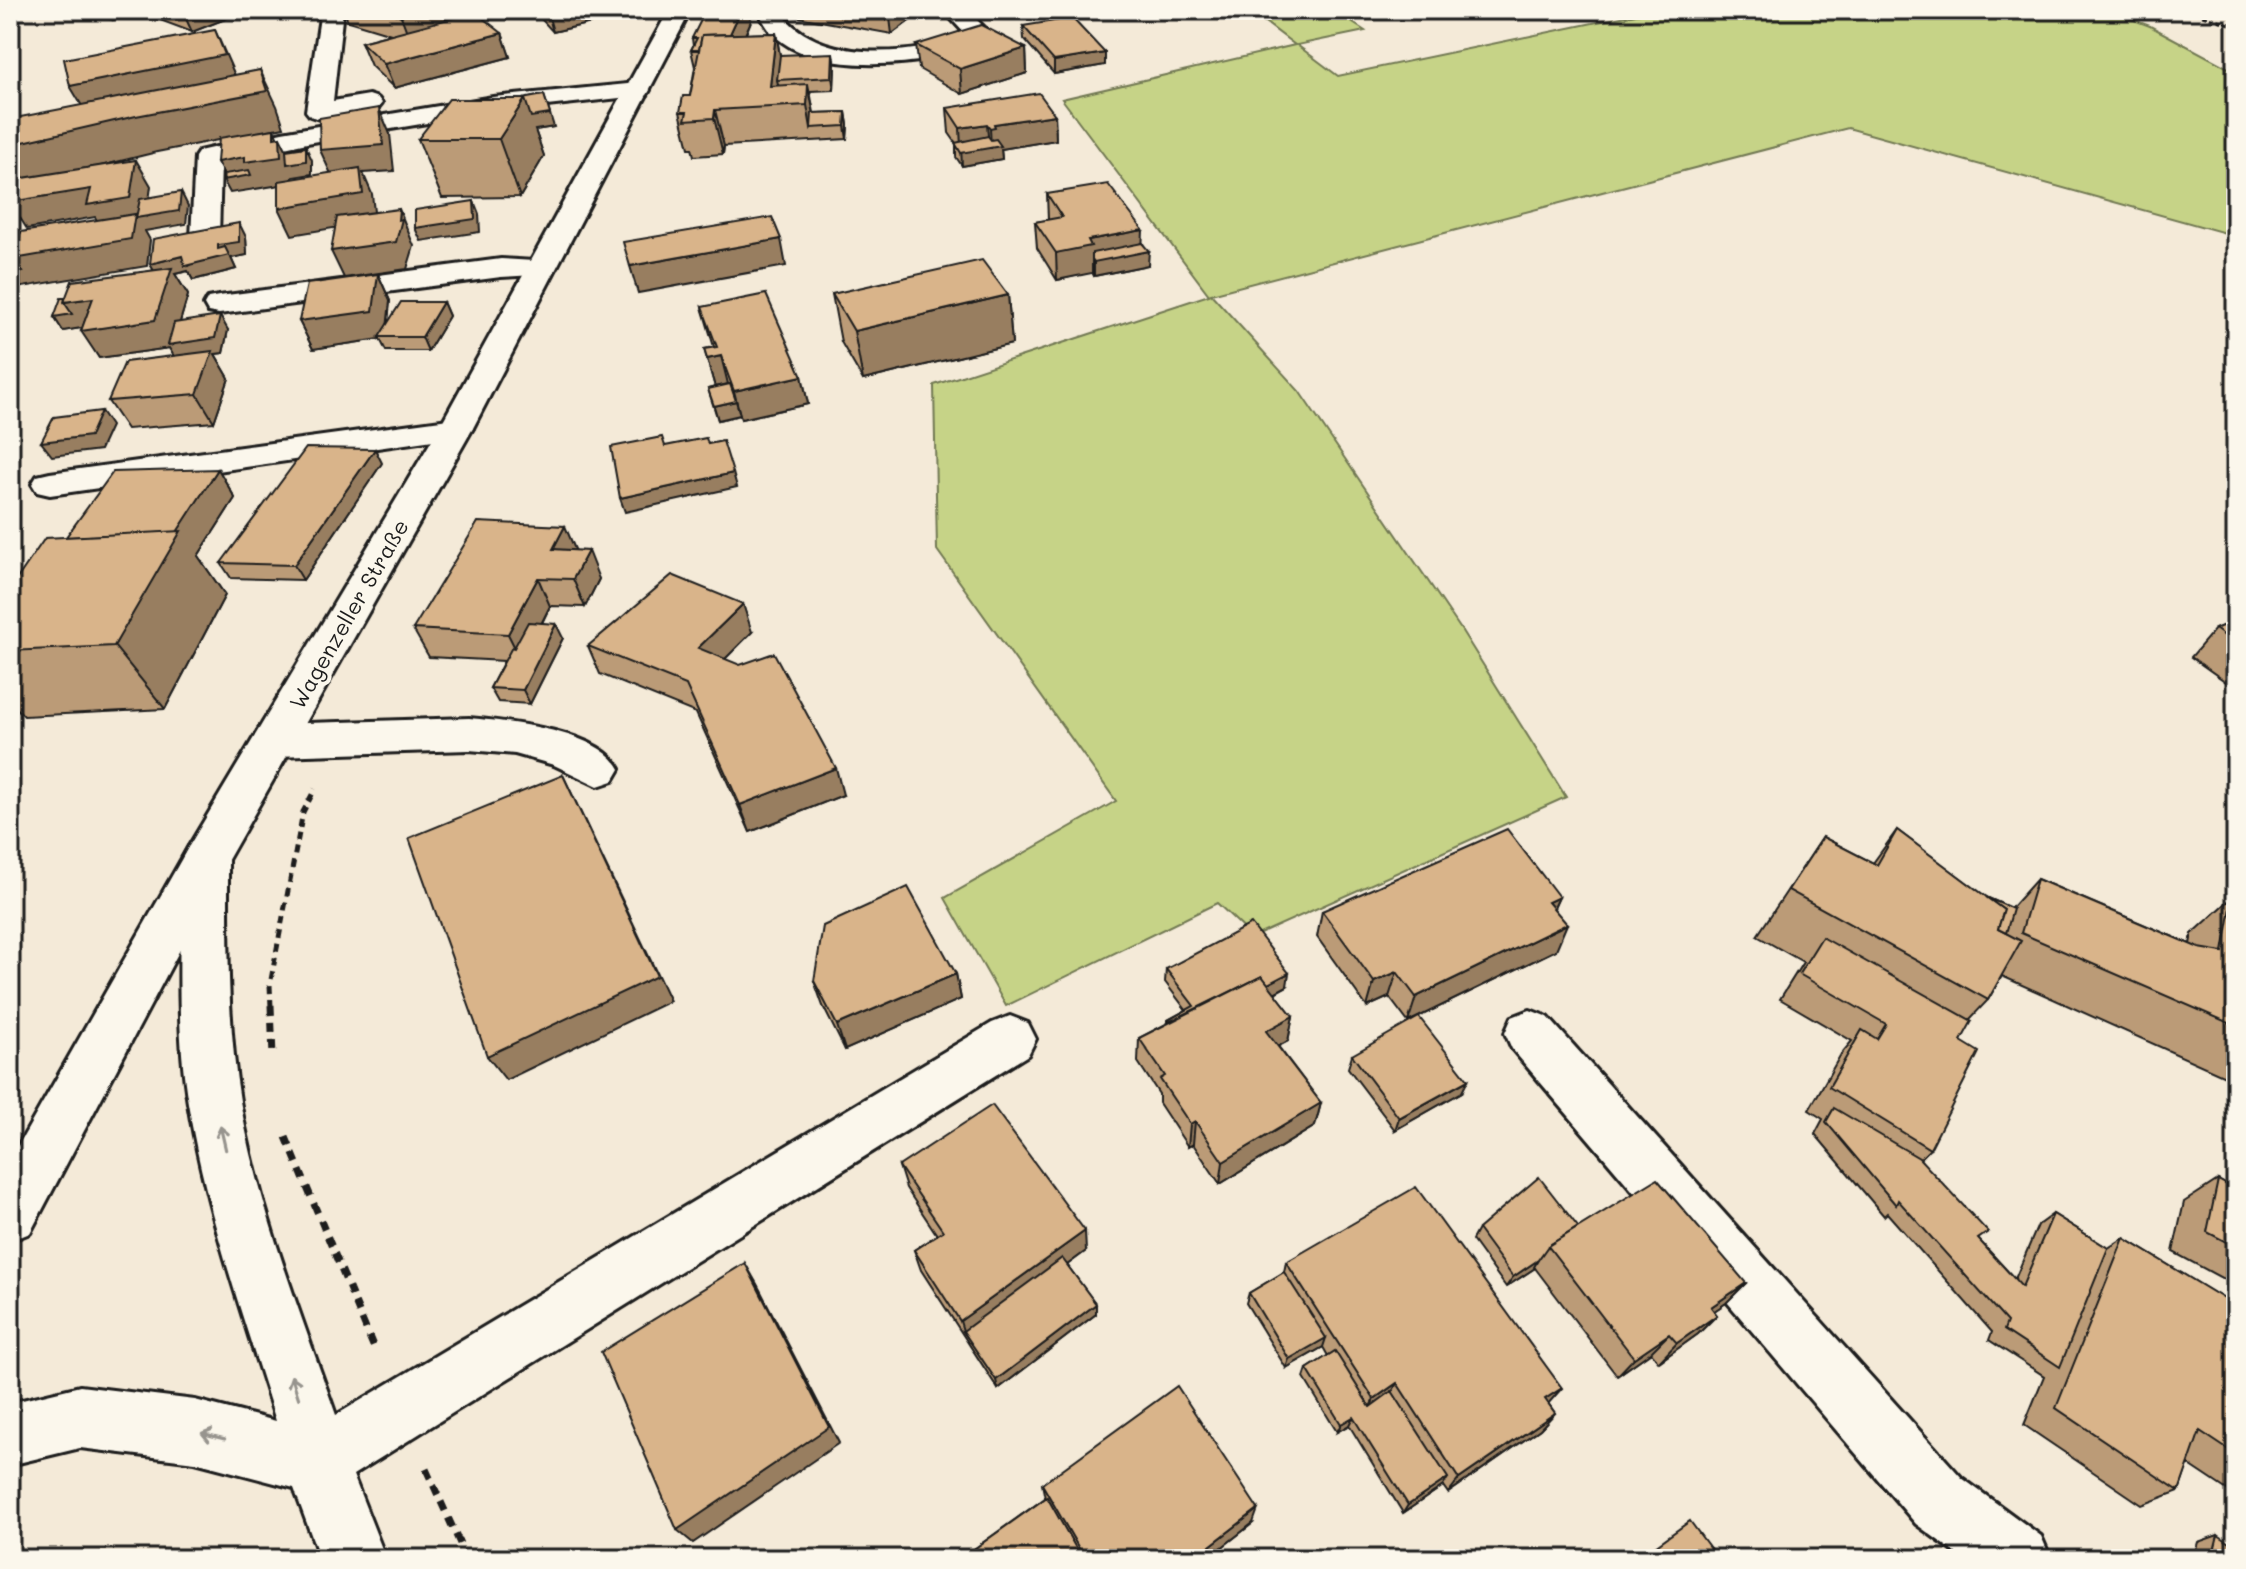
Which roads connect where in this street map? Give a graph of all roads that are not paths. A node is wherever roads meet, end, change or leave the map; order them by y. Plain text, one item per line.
1 (332, 10) edge
2 (680, 10) edge
3 (768, 10) edge
4 (954, 10) edge
5 (643, 80) junction
6 (205, 238) edge
7 (541, 268) junction
8 (219, 305) dead end
9 (456, 428) junction
10 (50, 484) dead end
11 (275, 740) junction
12 (598, 769) dead end
13 (205, 859) junction
14 (1530, 1033) dead end
15 (1010, 1039) dead end
16 (10, 1214) edge
17 (10, 1434) edge
18 (316, 1462) junction
19 (353, 1559) edge
20 (2018, 1559) edge

1 - 5 main road
2 - 5 main road, Wagenzeller Straße
3 - 4 main road
5 - 6 main road
5 - 7 main road, Wagenzeller Straße
7 - 8 main road
7 - 9 main road, Wagenzeller Straße
9 - 10 main road
9 - 11 main road, Wagenzeller Straße
11 - 12 main road
11 - 13 main road, Wagenzeller Straße
13 - 16 main road, Wagenzeller Straße
18 -> 13 main road
14 - 20 main road
15 - 18 main road
18 -> 17 main road
18 - 19 main road

